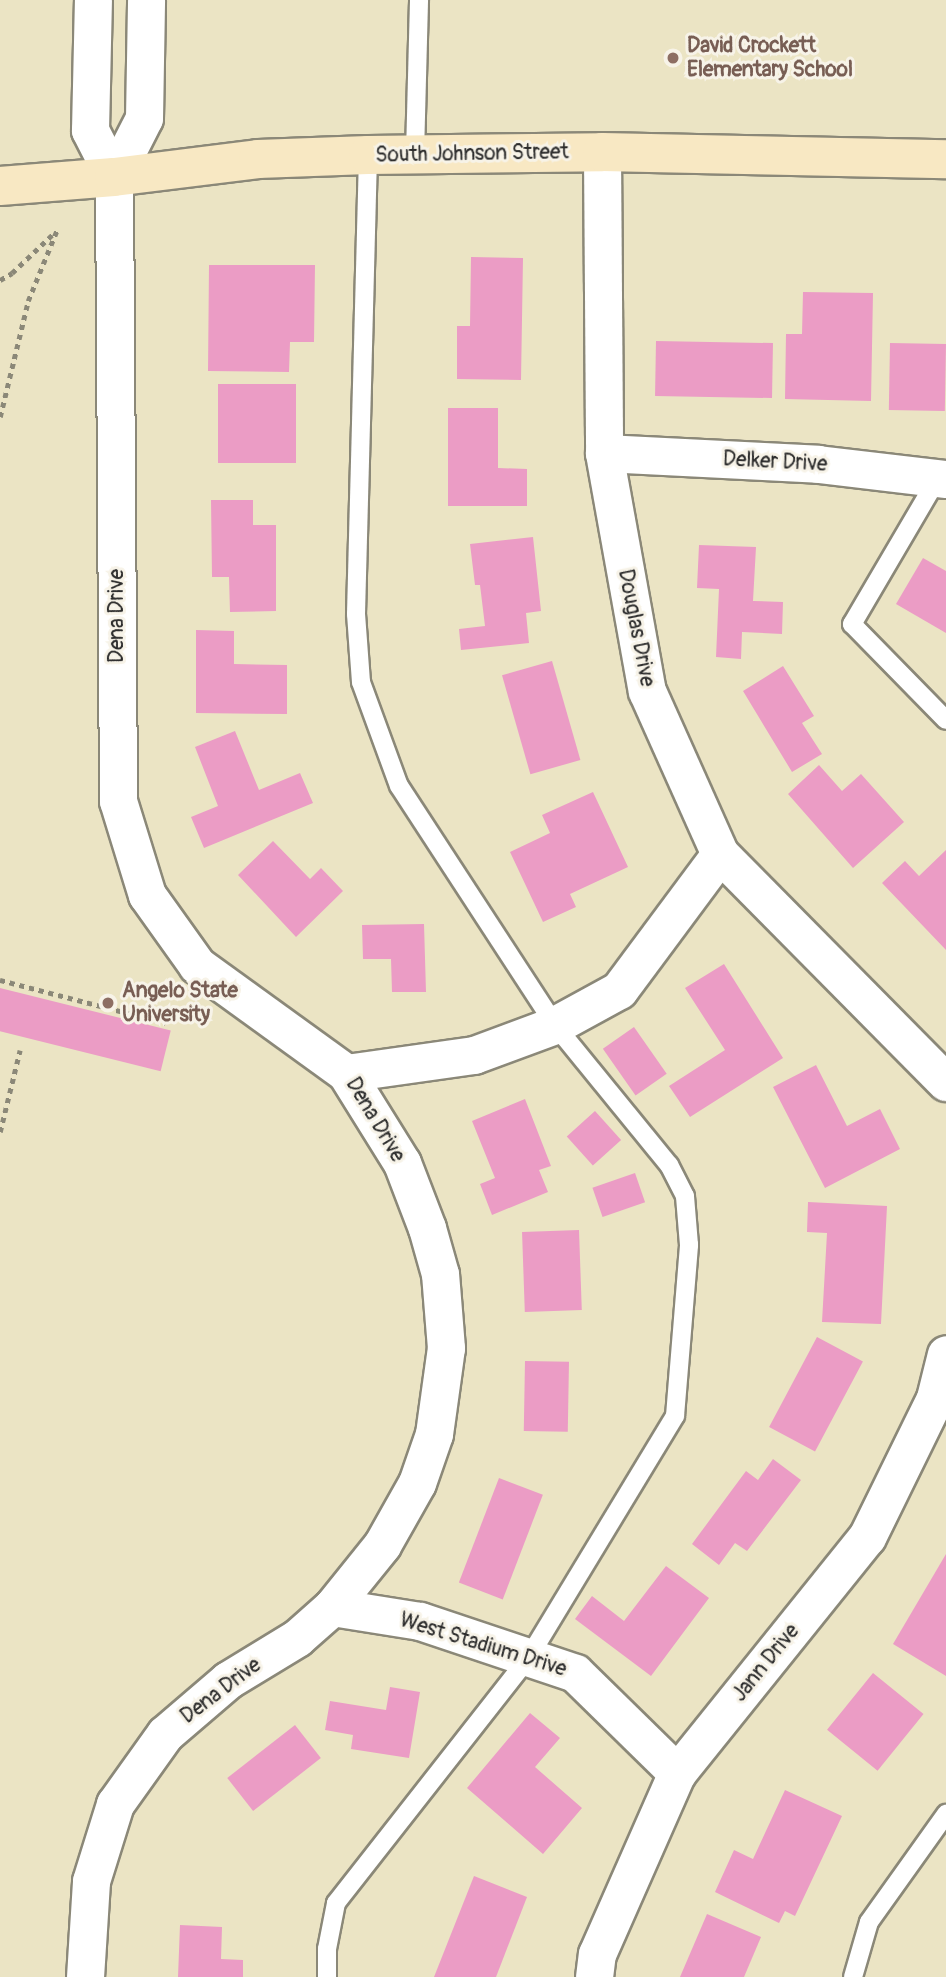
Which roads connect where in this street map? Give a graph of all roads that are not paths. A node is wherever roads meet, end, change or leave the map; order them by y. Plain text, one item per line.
1 (93, 0) edge
2 (146, 0) edge
3 (419, 0) edge
4 (602, 152) junction
5 (368, 155) junction
6 (415, 155) junction
7 (946, 159) edge
8 (114, 177) junction
9 (0, 186) edge
10 (604, 453) junction
11 (942, 477) edge
12 (946, 720) edge
13 (720, 854) junction
14 (555, 1025) junction
15 (346, 1073) junction
16 (946, 1082) edge
17 (946, 1354) edge
18 (332, 1607) junction
19 (529, 1657) junction
20 (677, 1773) junction
21 (946, 1814) edge
22 (85, 1977) edge
23 (327, 1977) edge
24 (594, 1977) edge
25 (853, 1977) edge

1 - 8 street, Dena Drive
2 - 8 street, Dena Drive
3 - 6 lane
4 - 6 main road, South Johnson Street
4 - 7 main road, South Johnson Street
4 - 10 street, Douglas Drive
5 - 6 main road, South Johnson Street
5 - 8 main road, South Johnson Street
5 - 14 lane
8 - 9 main road, South Johnson Street
8 - 15 street, Dena Drive
10 - 11 street, Delker Drive
10 - 13 street, Douglas Drive
11 - 12 lane
13 - 14 street
13 - 16 street, Douglas Drive
14 - 15 street
14 - 19 lane
15 - 18 street, Dena Drive
17 - 20 street, Jann Drive
18 - 19 street, West Stadium Drive
18 - 22 street, Dena Drive
19 - 20 street, West Stadium Drive
19 - 23 lane
20 - 24 street, Jann Drive
21 - 25 lane

